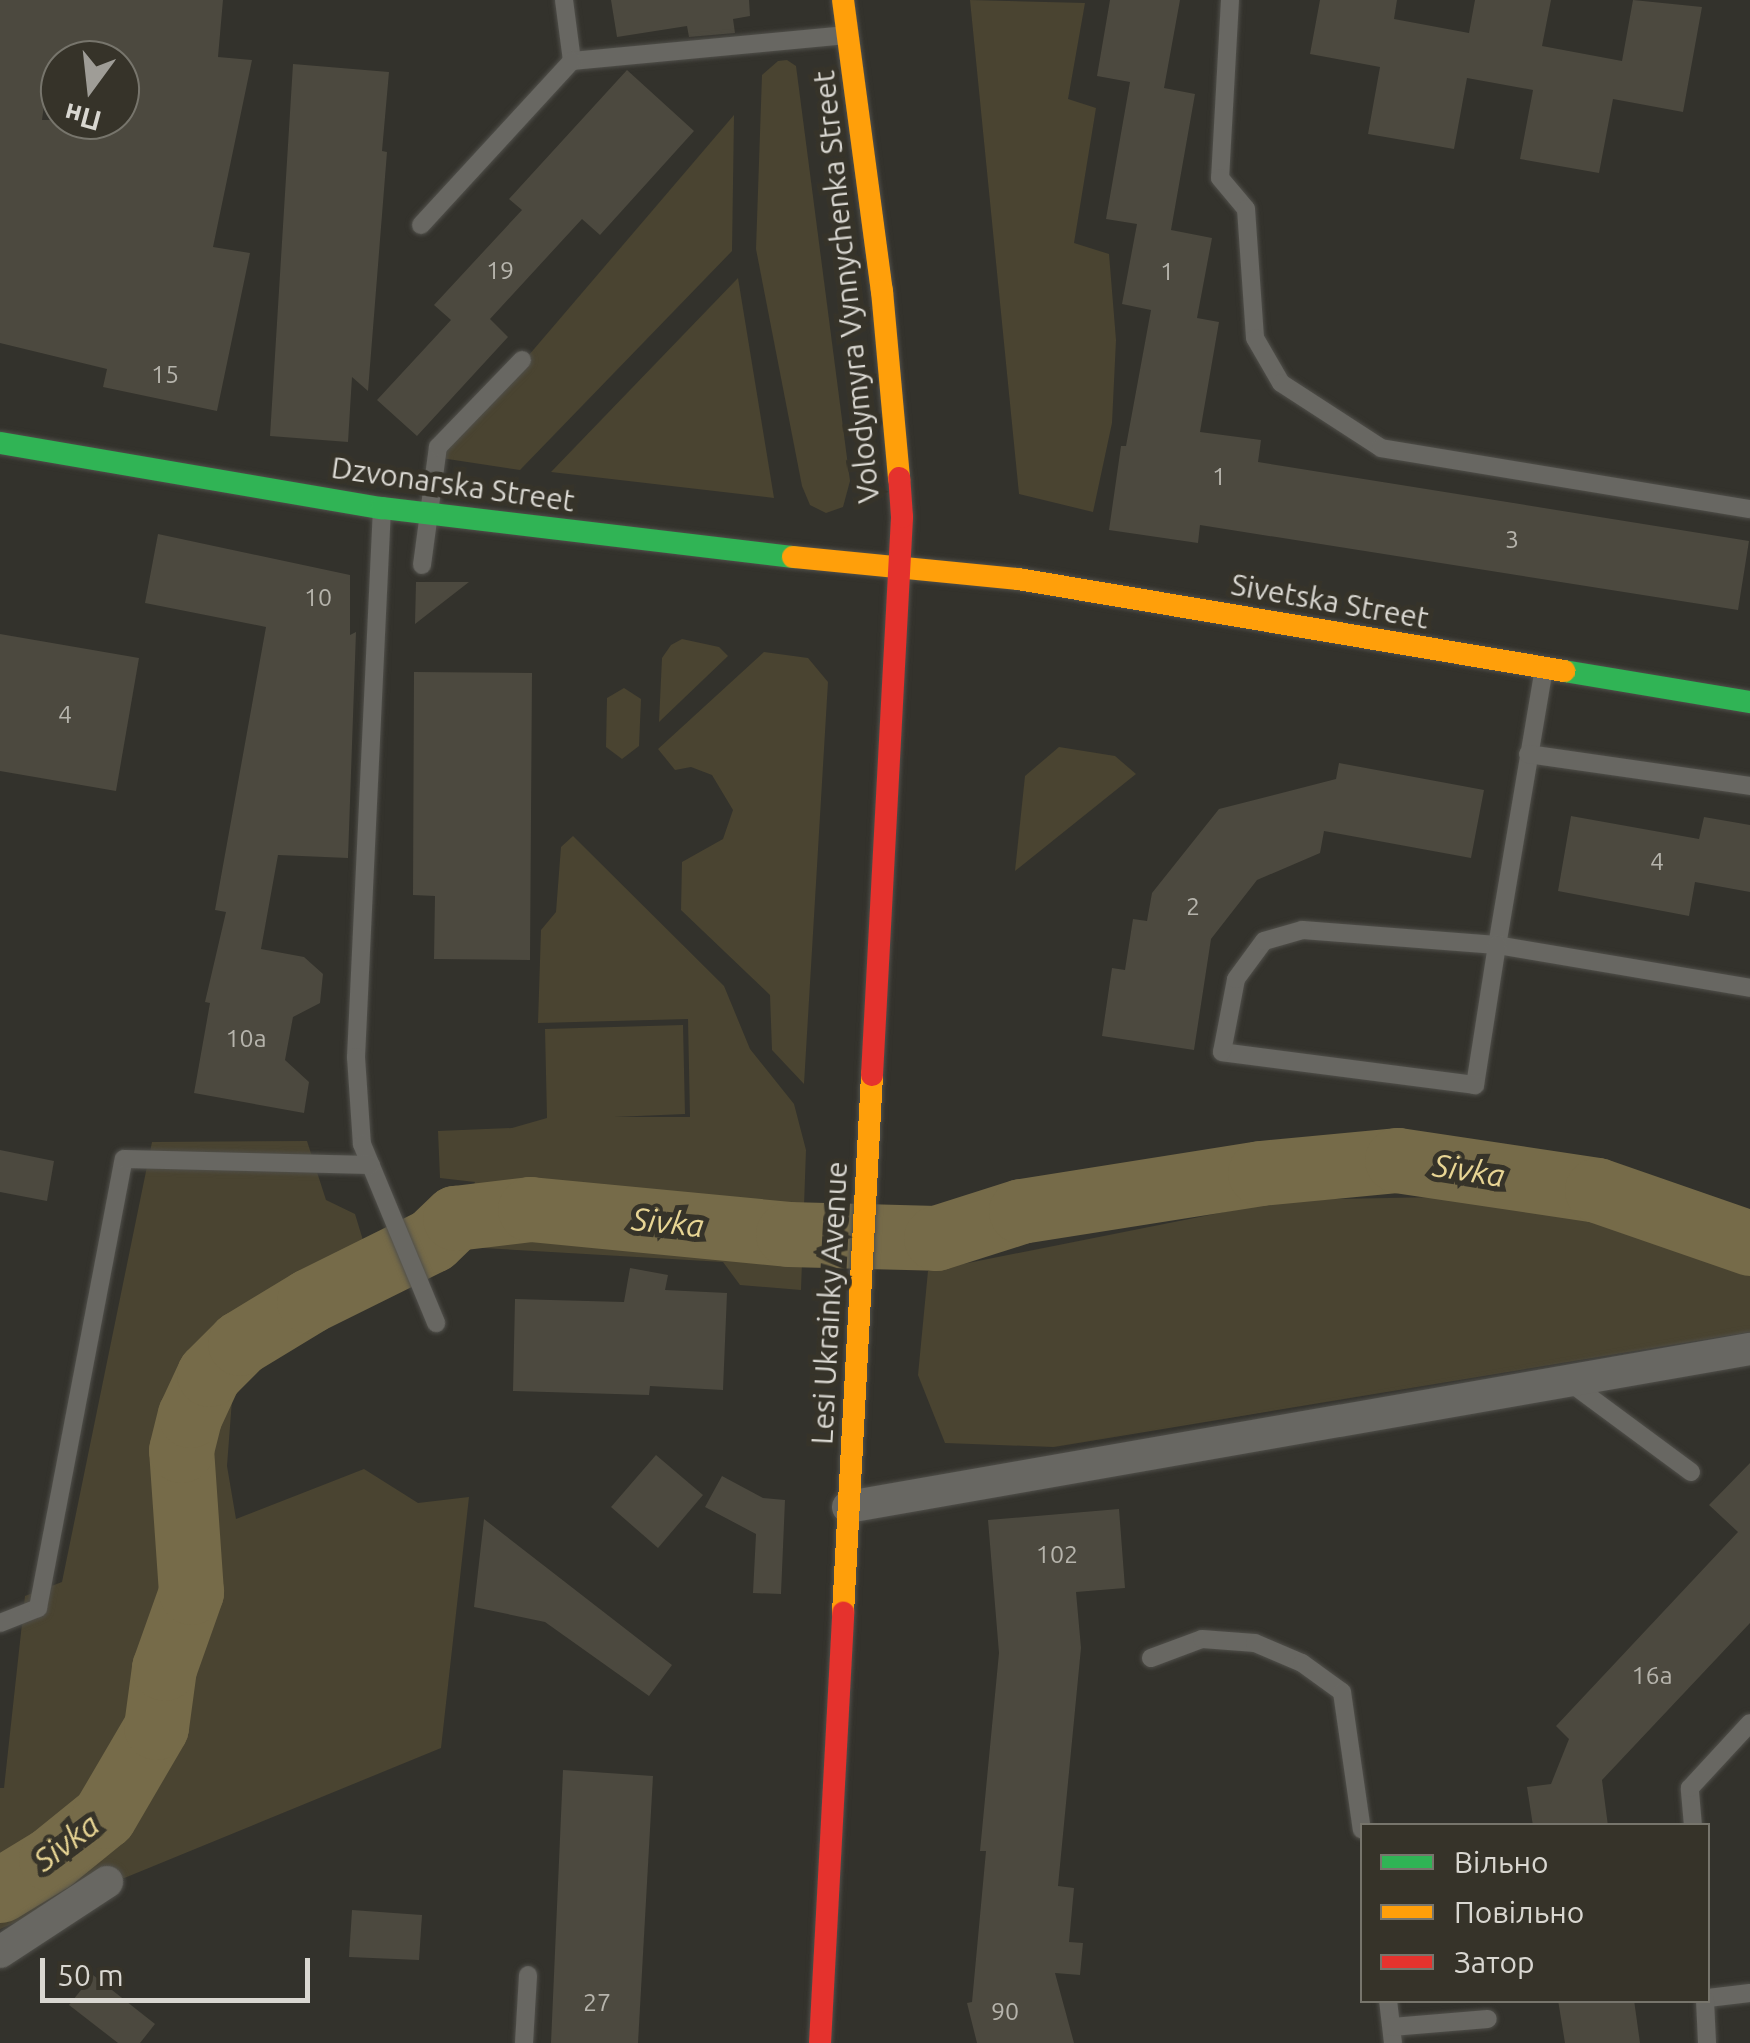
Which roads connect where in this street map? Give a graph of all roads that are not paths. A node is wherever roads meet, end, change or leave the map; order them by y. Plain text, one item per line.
1 (564, 0) edge
2 (843, 0) edge
3 (1230, 0) edge
4 (848, 34) junction
5 (572, 62) junction
6 (421, 225) dead end
7 (522, 360) dead end
8 (0, 443) edge
9 (382, 508) junction
10 (1750, 509) edge
11 (429, 513) junction
12 (422, 565) dead end
13 (900, 567) junction
14 (1544, 667) junction
15 (1750, 702) edge
16 (1528, 754) junction
17 (1750, 786) edge
18 (1497, 945) junction
19 (1750, 988) edge
20 (371, 1166) junction
21 (436, 1323) dead end
22 (1750, 1349) edge
23 (1568, 1380) junction
24 (1691, 1472) dead end
25 (848, 1507) junction
26 (0, 1623) edge
27 (1151, 1658) dead end
28 (1750, 1723) edge
29 (1361, 1823) edge
30 (1692, 1823) edge
31 (106, 1882) dead end
32 (0, 1952) edge
33 (528, 1975) dead end
34 (1750, 1992) edge
35 (1710, 1998) edge
36 (1388, 2003) edge
37 (1706, 2003) edge
38 (1488, 2019) dead end
39 (1393, 2035) edge
40 (524, 2043) edge
41 (820, 2043) edge
42 (1707, 2043) edge

1 - 5 lane
2 - 4 main road, Volodymyra Vynnychenka Street
3 - 10 lane
4 - 5 lane
4 - 13 main road, Volodymyra Vynnychenka Street
5 - 6 lane
7 - 11 lane
8 - 9 main road, Dzvonarska Street
9 - 11 main road, Dzvonarska Street
9 - 20 lane
11 - 12 lane
11 - 13 main road, Dzvonarska Street
13 - 14 main road, Sivetska Street
13 - 25 main road, Lesi Ukrainky Avenue
14 - 15 main road, Sivetska Street
14 - 16 lane
16 - 17 lane
16 - 18 lane
18 - 18 lane
18 - 19 lane
20 - 21 lane
20 - 26 lane
22 - 23 street
23 - 24 lane
23 - 25 street
25 - 41 main road, Lesi Ukrainky Avenue
27 - 29 lane
28 - 30 lane
31 - 32 street
33 - 40 lane
34 - 35 lane
36 - 39 lane
37 - 42 lane
38 - 39 lane

